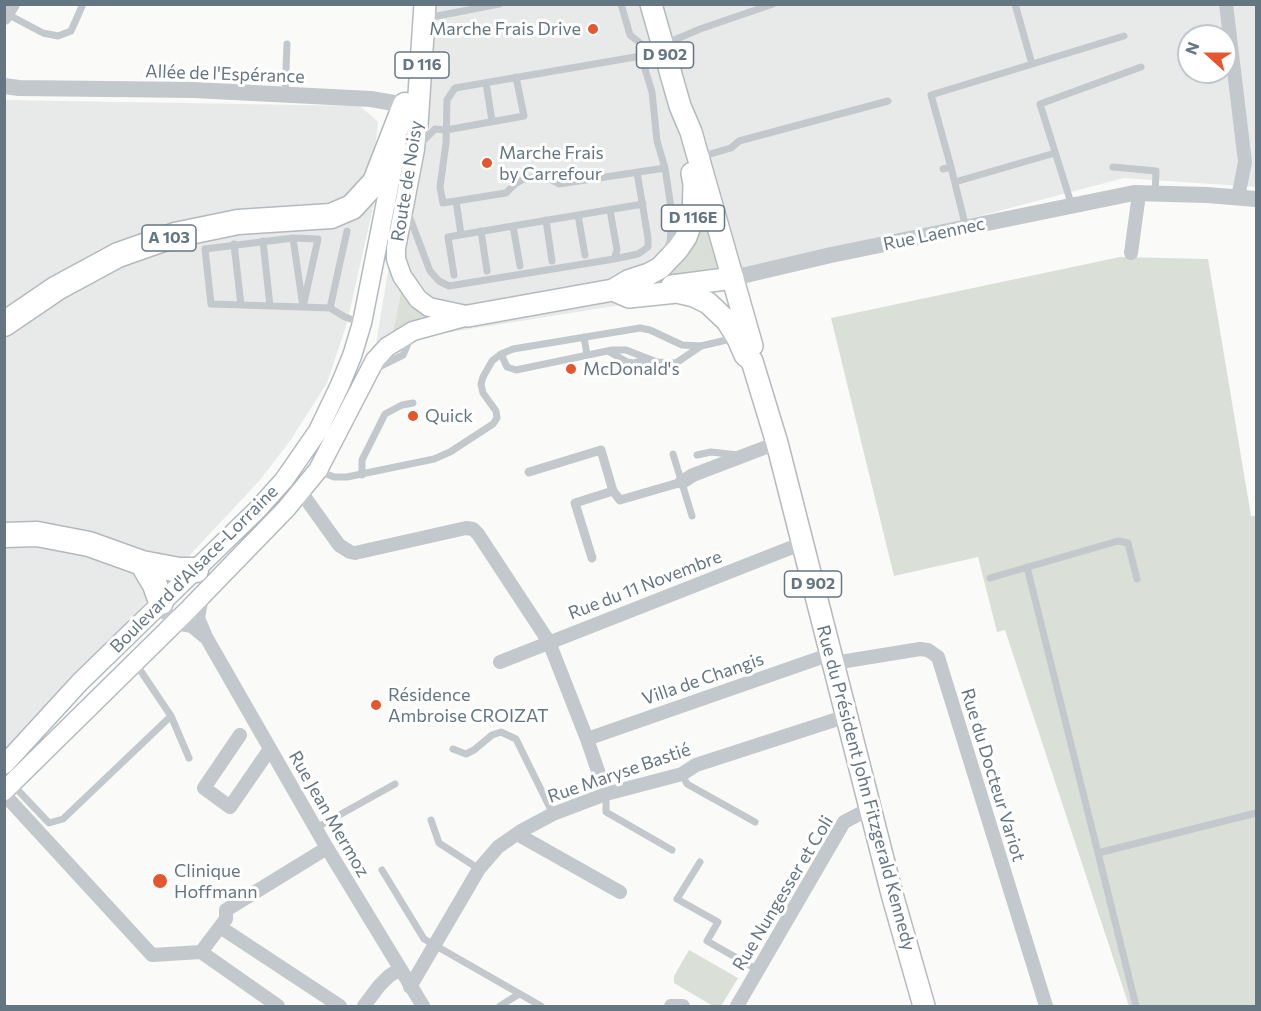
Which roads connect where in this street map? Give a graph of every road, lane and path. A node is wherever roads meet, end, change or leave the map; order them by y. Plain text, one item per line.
1 (83, 4) edge
2 (499, 4) edge
3 (621, 4) edge
4 (651, 4) edge
5 (772, 4) edge
6 (1015, 4) edge
7 (1226, 4) edge
8 (422, 9) edge
9 (8, 12) edge
10 (1124, 36) dead end
11 (287, 44) dead end
12 (662, 45) junction
13 (641, 56) junction
14 (1032, 64) junction
15 (1141, 66) dead end
16 (516, 77) junction
17 (486, 82) junction
18 (9, 85) edge
19 (285, 94) junction
20 (888, 101) dead end
21 (680, 106) junction
22 (411, 115) junction
23 (492, 122) junction
24 (446, 130) junction
25 (415, 149) junction
26 (1055, 153) junction
27 (697, 158) junction
28 (951, 167) junction
29 (1113, 167) dead end
30 (665, 168) junction
31 (943, 169) dead end
32 (637, 172) junction
33 (955, 182) junction
34 (1147, 194) junction
35 (1238, 198) junction
36 (1257, 199) edge
37 (456, 201) junction
38 (404, 202) junction
39 (643, 204) junction
40 (1072, 206) junction
41 (610, 210) junction
42 (578, 215) junction
43 (546, 220) junction
44 (513, 226) junction
45 (966, 228) junction
46 (346, 231) dead end
47 (481, 231) junction
48 (461, 234) junction
49 (293, 238) junction
50 (263, 242) junction
51 (234, 244) junction
52 (1131, 253) dead end
53 (585, 255) dead end
54 (614, 259) junction
55 (552, 261) dead end
56 (520, 266) dead end
57 (660, 268) junction
58 (487, 271) dead end
59 (454, 275) dead end
60 (734, 278) junction
61 (613, 290) junction
62 (241, 305) junction
63 (270, 306) junction
64 (303, 307) junction
65 (330, 308) junction
66 (468, 316) junction
67 (723, 317) junction
68 (362, 323) junction
69 (4, 324) edge
70 (584, 337) junction
71 (737, 337) junction
72 (701, 346) junction
73 (608, 351) junction
74 (501, 354) junction
75 (587, 355) junction
76 (649, 359) junction
77 (752, 361) junction
78 (413, 403) dead end
79 (777, 442) junction
80 (673, 454) dead end
81 (697, 455) dead end
82 (741, 456) junction
83 (318, 470) junction
84 (529, 472) dead end
85 (362, 475) junction
86 (681, 482) junction
87 (613, 491) junction
88 (301, 492) junction
89 (692, 516) dead end
90 (4, 535) edge
91 (803, 543) junction
92 (246, 552) junction
93 (592, 558) dead end
94 (142, 563) junction
95 (1027, 567) junction
96 (196, 570) junction
97 (990, 578) dead end
98 (1137, 579) dead end
99 (202, 596) junction
100 (161, 602) junction
101 (175, 623) junction
102 (206, 638) junction
103 (549, 642) junction
104 (832, 659) junction
105 (500, 662) dead end
106 (135, 663) junction
107 (171, 716) junction
108 (847, 716) junction
109 (240, 735) dead end
110 (587, 739) junction
111 (270, 749) junction
112 (453, 749) dead end
113 (189, 758) dead end
114 (4, 765) edge
115 (682, 774) junction
116 (395, 784) dead end
117 (7, 790) edge
118 (606, 794) junction
119 (871, 808) junction
120 (1257, 813) edge
121 (553, 814) junction
122 (431, 820) dead end
123 (755, 822) dead end
124 (316, 828) junction
125 (517, 834) junction
126 (327, 848) junction
127 (672, 850) dead end
128 (1098, 853) junction
129 (700, 862) dead end
130 (480, 869) junction
131 (382, 870) dead end
132 (620, 892) dead end
133 (220, 927) junction
134 (434, 945) junction
135 (201, 952) junction
136 (400, 969) junction
137 (758, 970) junction
138 (410, 987) junction
139 (519, 994) junction
140 (278, 1006) edge
141 (340, 1006) edge
142 (364, 1006) edge
143 (423, 1006) edge
144 (500, 1006) edge
145 (542, 1006) edge
146 (671, 1006) edge
147 (683, 1006) edge
148 (736, 1006) edge
149 (924, 1006) edge
150 (1046, 1006) edge
151 (1136, 1006) edge

1 - 9 lane
2 - 8 lane
3 - 13 lane
4 - 12 main road, D 902
5 - 12 lane
6 - 14 lane
7 - 35 street
8 - 22 main road, Route de Noisy / D 116
10 - 14 lane
11 - 19 lane
12 - 21 main road, D 902
13 - 16 lane
13 - 30 lane
14 - 28 lane
15 - 26 lane
16 - 17 lane
16 - 23 lane
17 - 23 lane
17 - 24 lane
18 - 19 street, Allée de l'Espérance
19 - 22 street, Allée de l'Espérance
20 - 27 lane
21 - 27 main road, D 902
21 - 57 main road, Rue Laennec / D 116E
22 - 25 main road, Route de Noisy / D 116
22 - 68 main road, Boulevard d'Alsace-Lorraine / D 116
22 - 69 highway, A 103
23 - 24 lane
24 - 25 lane
24 - 37 lane
25 - 38 main road, Route de Noisy / D 116
26 - 33 lane
26 - 40 lane
27 - 60 main road, D 902
28 - 31 lane
28 - 33 lane
29 - 34 lane
30 - 32 lane
30 - 57 lane
32 - 37 lane
32 - 39 lane
33 - 45 lane
34 - 35 street, Rue Laennec
34 - 40 street, Rue Laennec
34 - 52 street
35 - 36 street, Rue Laennec
37 - 48 lane
38 - 54 lane
38 - 66 main road, Route de Noisy / D 116
39 - 41 lane
39 - 54 lane
40 - 45 street, Rue Laennec
41 - 42 lane
41 - 54 lane
42 - 43 lane
42 - 53 lane
43 - 44 lane
43 - 55 lane
44 - 47 lane
44 - 56 lane
45 - 60 street, Rue Laennec
46 - 65 lane
47 - 48 lane
47 - 58 lane
48 - 59 lane
49 - 50 lane
49 - 64 lane
49 - 64 lane
50 - 51 lane
50 - 63 lane
51 - 62 lane
51 - 62 lane
57 - 61 main road, Rue Laennec / D 116E
60 - 61 main road, Rue Laennec / D 116E
60 - 67 main road
60 - 77 main road, D 902
61 - 66 main road, Rue Laennec / D 116E
61 - 67 main road, Rue Laennec / D 116E
62 - 63 lane
63 - 64 lane
64 - 65 lane
65 - 68 lane
66 - 83 main road, Boulevard d'Alsace-Lorraine
67 - 71 main road, D 902
68 - 96 main road, Boulevard d'Alsace-Lorraine / D 116
70 - 72 lane
70 - 74 lane
70 - 75 lane
71 - 72 lane
71 - 77 main road, D 902
72 - 76 lane
73 - 75 lane
73 - 76 lane
73 - 76 lane
74 - 75 lane
74 - 85 lane
77 - 79 main road, Rue du Président John Fitzgerald Kennedy / D 902
78 - 85 lane
79 - 82 street
79 - 91 main road, Rue du Président John Fitzgerald Kennedy / D 902
80 - 86 lane
81 - 82 lane
82 - 86 street
83 - 85 lane
83 - 88 main road, Boulevard d'Alsace-Lorraine
84 - 87 street
86 - 87 street
86 - 89 lane
87 - 93 street
88 - 92 main road, Boulevard d'Alsace-Lorraine
88 - 103 street
90 - 94 highway
91 - 103 street, Rue du 11 Novembre
91 - 104 main road, Rue du Président John Fitzgerald Kennedy / D 902
92 - 96 main road
92 - 99 main road, Boulevard d'Alsace-Lorraine
94 - 96 highway
94 - 100 highway
95 - 97 lane
95 - 98 lane
95 - 128 lane
96 - 100 main road, Boulevard d'Alsace-Lorraine / D 116
99 - 101 main road, Boulevard d'Alsace-Lorraine
99 - 102 street, Rue Jean Mermoz
100 - 101 street
100 - 114 main road, Boulevard d'Alsace-Lorraine / D 116
101 - 102 street
101 - 106 main road, Boulevard d'Alsace-Lorraine
102 - 111 street, Rue Jean Mermoz
103 - 105 street, Rue du 11 Novembre
103 - 110 street
104 - 108 main road, Rue du Président John Fitzgerald Kennedy / D 902
104 - 110 street, Villa de Changis
104 - 150 street, Rue du Docteur Variot
106 - 107 lane
106 - 117 main road, Boulevard d'Alsace-Lorraine
107 - 113 lane
107 - 117 lane
108 - 115 street, Rue Maryse Bastié
108 - 119 main road, Rue du Président John Fitzgerald Kennedy / D 902
109 - 111 street
110 - 118 street
111 - 124 street, Rue Jean Mermoz
112 - 121 lane
115 - 118 street, Rue Maryse Bastié
115 - 123 lane
116 - 124 lane
117 - 135 street
118 - 121 street, Rue Maryse Bastié
118 - 127 lane
119 - 137 street, Rue Nungesser et Coli
119 - 149 main road, Rue du Président John Fitzgerald Kennedy / D 902
120 - 128 lane
121 - 125 street, Rue Maryse Bastié
122 - 130 lane
124 - 126 street, Rue Jean Mermoz
125 - 130 street, Rue Maryse Bastié
125 - 132 street
126 - 133 street
126 - 136 street, Rue Jean Mermoz
128 - 151 lane
129 - 137 lane
130 - 134 street, Rue Maryse Bastié
131 - 134 lane
133 - 135 street
133 - 141 street
134 - 138 street, Rue Maryse Bastié
134 - 139 lane
135 - 140 street
136 - 138 street, Rue Jean Mermoz
136 - 142 street
137 - 148 street, Rue Nungesser et Coli
138 - 143 street, Rue Jean Mermoz
139 - 144 lane
139 - 145 lane
146 - 147 street

